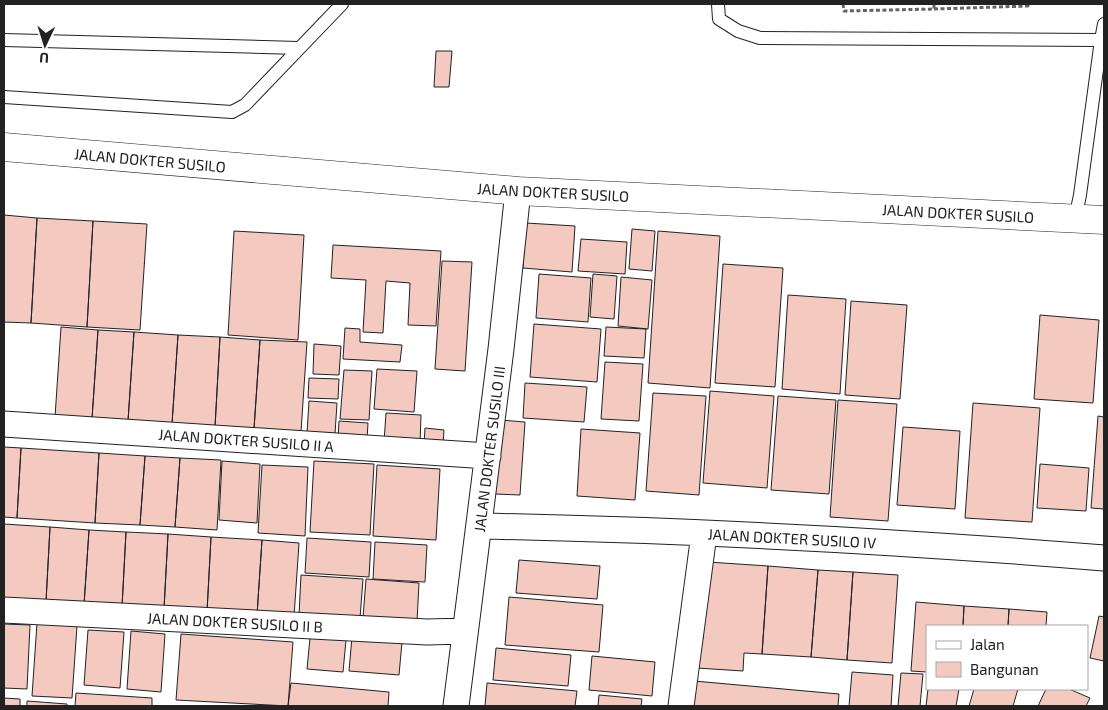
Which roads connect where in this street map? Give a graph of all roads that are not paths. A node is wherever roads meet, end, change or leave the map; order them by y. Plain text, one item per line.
1 (342, 4) edge
2 (718, 4) edge
3 (1104, 24) edge
4 (4, 40) edge
5 (1101, 40) junction
6 (298, 48) junction
7 (4, 97) edge
8 (4, 147) edge
9 (518, 191) junction
10 (1075, 219) junction
11 (1104, 220) edge
12 (4, 424) edge
13 (488, 456) junction
14 (479, 526) junction
15 (704, 534) junction
16 (1104, 558) edge
17 (4, 610) edge
18 (465, 631) junction
19 (456, 706) edge
20 (681, 706) edge

1 - 6 lane
2 - 5 lane
3 - 5 lane
4 - 6 lane
5 - 10 lane
6 - 7 lane
8 - 9 street, JALAN DOKTER SUSILO
9 - 10 street, JALAN DOKTER SUSILO
9 - 13 street, JALAN DOKTER SUSILO III
10 - 11 street, JALAN DOKTER SUSILO
12 - 13 street, JALAN DOKTER SUSILO II A
13 - 14 street, JALAN DOKTER SUSILO III
14 - 15 street, JALAN DOKTER SUSILO IV
14 - 18 street, JALAN DOKTER SUSILO III
15 - 16 street, JALAN DOKTER SUSILO IV
15 - 20 street
17 - 18 street, JALAN DOKTER SUSILO II B
18 - 19 street, JALAN DOKTER SUSILO III

